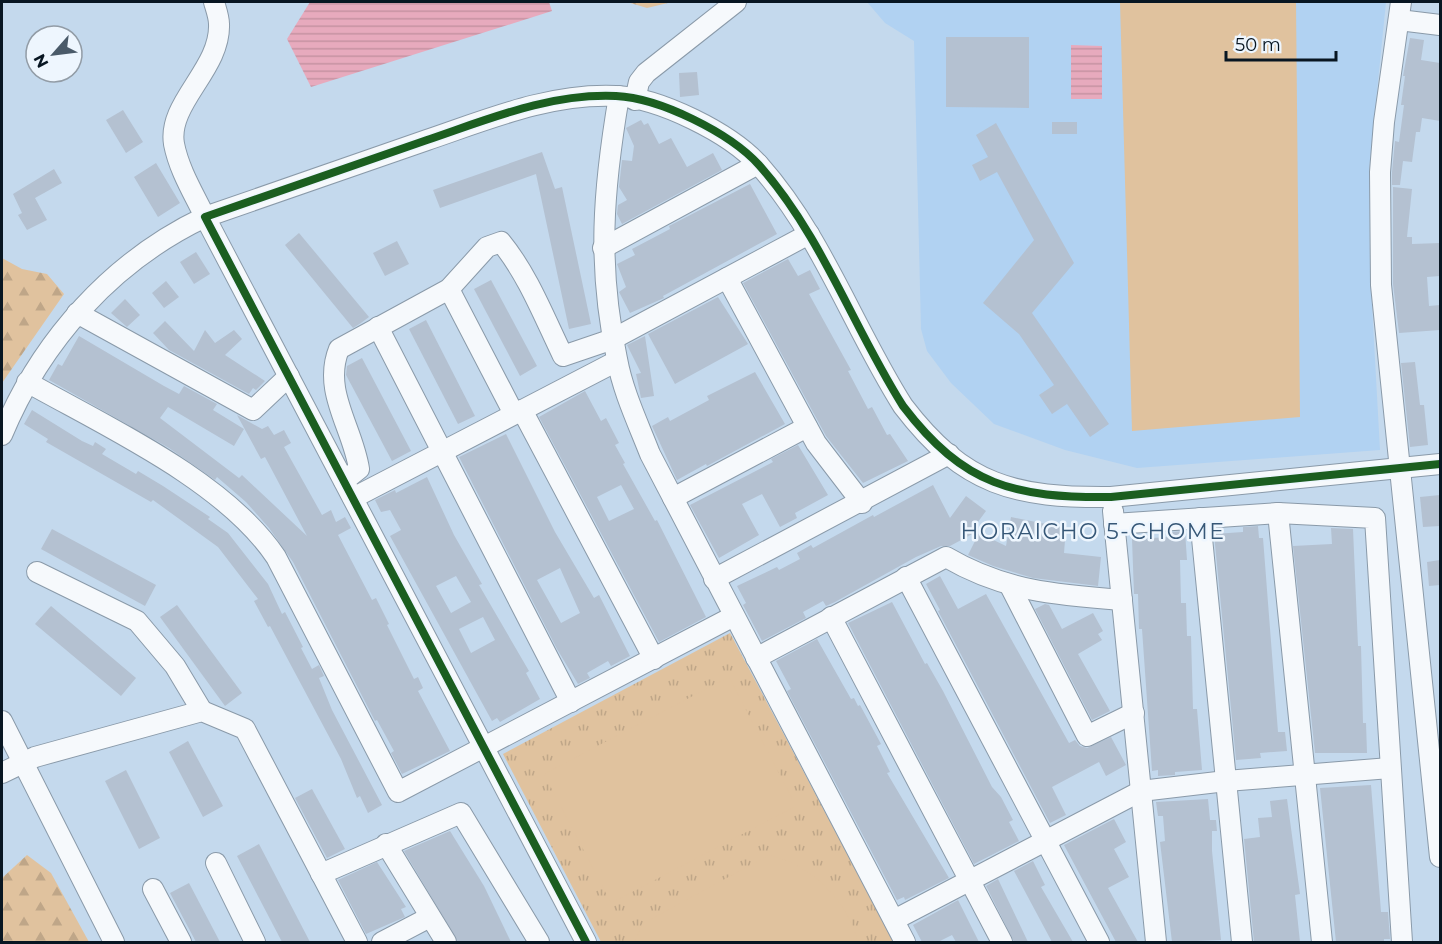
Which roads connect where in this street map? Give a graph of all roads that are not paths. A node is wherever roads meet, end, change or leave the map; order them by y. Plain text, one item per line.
1 (214, 2) edge
2 (736, 2) edge
3 (1400, 11) edge
4 (1440, 26) edge
5 (627, 98) junction
6 (758, 164) junction
7 (205, 217) junction
8 (808, 234) junction
9 (603, 248) junction
10 (727, 278) junction
11 (449, 289) junction
12 (77, 313) junction
13 (378, 327) junction
14 (613, 339) junction
15 (617, 361) junction
16 (289, 376) junction
17 (27, 382) junction
18 (518, 412) junction
19 (807, 427) junction
20 (2, 435) edge
21 (442, 452) junction
22 (949, 454) junction
23 (1440, 464) edge
24 (1398, 469) junction
25 (349, 490) junction
26 (1111, 497) junction
27 (673, 498) junction
28 (862, 503) junction
29 (1278, 513) junction
30 (1200, 518) junction
31 (1114, 524) junction
32 (37, 572) dead end
33 (906, 577) junction
34 (714, 579) junction
35 (1010, 586) junction
36 (1122, 600) junction
37 (734, 616) junction
38 (831, 617) junction
39 (756, 658) junction
40 (654, 659) junction
41 (571, 702) junction
42 (202, 711) junction
43 (1134, 713) junction
44 (2, 721) edge
45 (485, 747) junction
46 (21, 762) junction
47 (1390, 768) junction
48 (1436, 768) edge
49 (2, 773) edge
50 (1306, 775) junction
51 (1226, 781) junction
52 (1141, 791) junction
53 (1045, 840) junction
54 (386, 844) junction
55 (1440, 857) edge
56 (216, 863) dead end
57 (321, 874) junction
58 (970, 881) junction
59 (153, 889) dead end
60 (430, 917) junction
61 (894, 920) junction
62 (114, 942) edge
63 (181, 942) edge
64 (255, 942) edge
65 (357, 942) edge
66 (382, 942) edge
67 (446, 942) edge
68 (539, 942) edge
69 (586, 942) edge
70 (906, 942) edge
71 (1002, 942) edge
72 (1099, 942) edge
73 (1156, 942) edge
74 (1242, 942) edge
75 (1322, 942) edge
76 (1402, 942) edge

1 - 7 street
2 - 5 street
3 - 4 street
3 - 24 street
5 - 6 street
5 - 7 street
5 - 9 street
6 - 8 street
6 - 9 street
7 - 12 street
7 - 16 street
8 - 10 street
8 - 22 street
9 - 14 street
10 - 14 street
10 - 19 street
11 - 13 street
11 - 14 street
11 - 18 street
12 - 16 street
12 - 17 street
13 - 21 street
13 - 25 street
14 - 15 street
15 - 18 street
15 - 27 street
16 - 25 street
17 - 20 street
17 - 45 street
18 - 21 street
18 - 40 street
19 - 27 street
19 - 28 street
21 - 25 street
21 - 41 street
22 - 26 street
22 - 28 street
23 - 24 street
24 - 26 street
24 - 48 street
25 - 45 street
26 - 31 street
27 - 34 street
28 - 34 street
29 - 30 street
29 - 47 street
29 - 50 street
30 - 31 street
30 - 51 street
31 - 36 street
32 - 42 street
33 - 35 street
33 - 38 street
33 - 53 street
34 - 37 street
35 - 36 street
35 - 43 street
36 - 43 street
37 - 39 street
37 - 40 street
38 - 39 street
38 - 58 street
39 - 61 street
40 - 41 street
41 - 45 street
42 - 46 street
42 - 57 street
43 - 52 street
44 - 46 street
45 - 69 street
46 - 49 street
46 - 62 street
47 - 50 street
47 - 76 street
48 - 55 street
50 - 51 street
50 - 75 street
51 - 52 street
51 - 74 street
52 - 53 street
52 - 73 street
53 - 58 street
53 - 72 street
54 - 57 street
54 - 60 street
54 - 68 street
56 - 64 street
57 - 65 street
58 - 61 street
58 - 71 street
59 - 63 street
60 - 66 street
60 - 67 street
61 - 70 street

